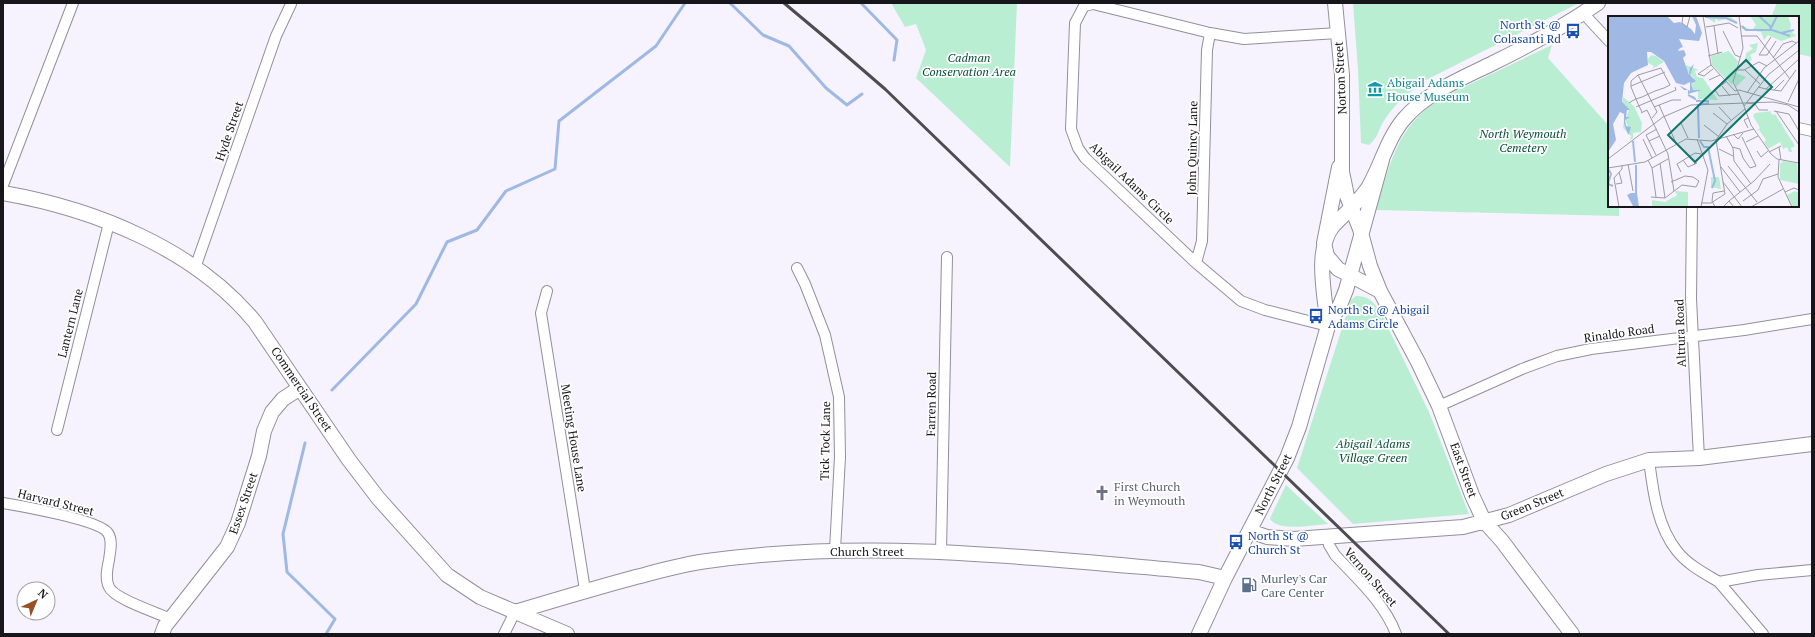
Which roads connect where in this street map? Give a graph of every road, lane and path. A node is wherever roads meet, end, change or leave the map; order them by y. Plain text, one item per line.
1 (73, 3) edge
2 (1335, 3) edge
3 (1598, 3) edge
4 (291, 4) dead end
5 (1584, 13) junction
6 (1210, 33) junction
7 (1338, 33) junction
8 (1608, 40) edge
9 (1799, 128) edge
10 (1812, 131) edge
11 (1341, 153) junction
12 (1382, 160) junction
13 (3, 185) edge
14 (3, 194) edge
15 (1692, 207) edge
16 (1352, 209) junction
17 (109, 223) junction
18 (1362, 234) junction
19 (1324, 243) junction
20 (947, 257) dead end
21 (1196, 262) junction
22 (195, 268) junction
23 (797, 268) dead end
24 (1350, 275) junction
25 (547, 291) dead end
26 (1380, 291) junction
27 (1812, 319) edge
28 (1328, 326) junction
29 (1693, 336) junction
30 (300, 388) junction
31 (1439, 406) junction
32 (57, 430) dead end
33 (1812, 444) edge
34 (1699, 458) junction
35 (1649, 460) junction
36 (3, 503) edge
37 (1484, 521) junction
38 (1250, 531) junction
39 (1327, 537) junction
40 (835, 550) junction
41 (941, 552) junction
42 (1812, 570) edge
43 (1225, 578) junction
44 (1719, 582) junction
45 (585, 590) junction
46 (516, 612) junction
47 (171, 619) junction
48 (162, 634) edge
49 (504, 634) edge
50 (567, 634) edge
51 (1199, 634) edge
52 (1396, 634) edge
53 (1572, 634) edge
54 (1763, 634) edge

1 - 13 street
2 - 7 street, Norton Street
3 - 5 street, North Street
4 - 22 street, Hyde Street
5 - 8 street
5 - 12 street, North Street
6 - 7 street, Abigail Adams Circle
6 - 21 street, John Quincy Lane
6 - 21 street, Abigail Adams Circle
7 - 11 street, Norton Street
9 - 10 street
11 - 16 street, Norton Street
11 - 19 street, Norton Street
12 - 16 street, North Street
12 - 18 street, North Street
14 - 17 street, Commercial Street
15 - 29 street, Altrura Road
16 - 18 street, Norton Street
16 - 19 street, North Street
17 - 22 street, Commercial Street
17 - 32 street, Lantern Lane
18 - 24 street, North Street
18 - 26 street, East Street
19 - 24 street
19 - 28 street, North Street
20 - 41 street, Farren Road
21 - 28 street, Abigail Adams Circle
22 - 30 street, Commercial Street
23 - 40 street, Tick Tock Lane
24 - 26 street
24 - 28 street, North Street
25 - 45 street, Meeting House Lane
26 - 31 street, East Street
27 - 29 street, Rinaldo Road
28 - 38 street, North Street
29 - 31 street, Rinaldo Road
29 - 34 street, Altrura Road
30 - 46 street, Commercial Street
30 - 47 street, Essex Street
31 - 37 street, East Street
33 - 34 street, Green Street
34 - 35 street, Green Street
35 - 37 street, Green Street
35 - 44 street
36 - 47 street, Harvard Street
37 - 39 street, Green Street
37 - 53 street, East Street
38 - 39 street, Green Street
38 - 43 street, North Street
39 - 52 street, Vernon Street
40 - 41 street, Church Street
40 - 45 street, Church Street
41 - 43 street, Church Street
42 - 44 street
43 - 51 street, North Street
44 - 54 street
45 - 46 street, Church Street
46 - 49 street
46 - 50 street, Commercial Street
47 - 48 street, Essex Street

